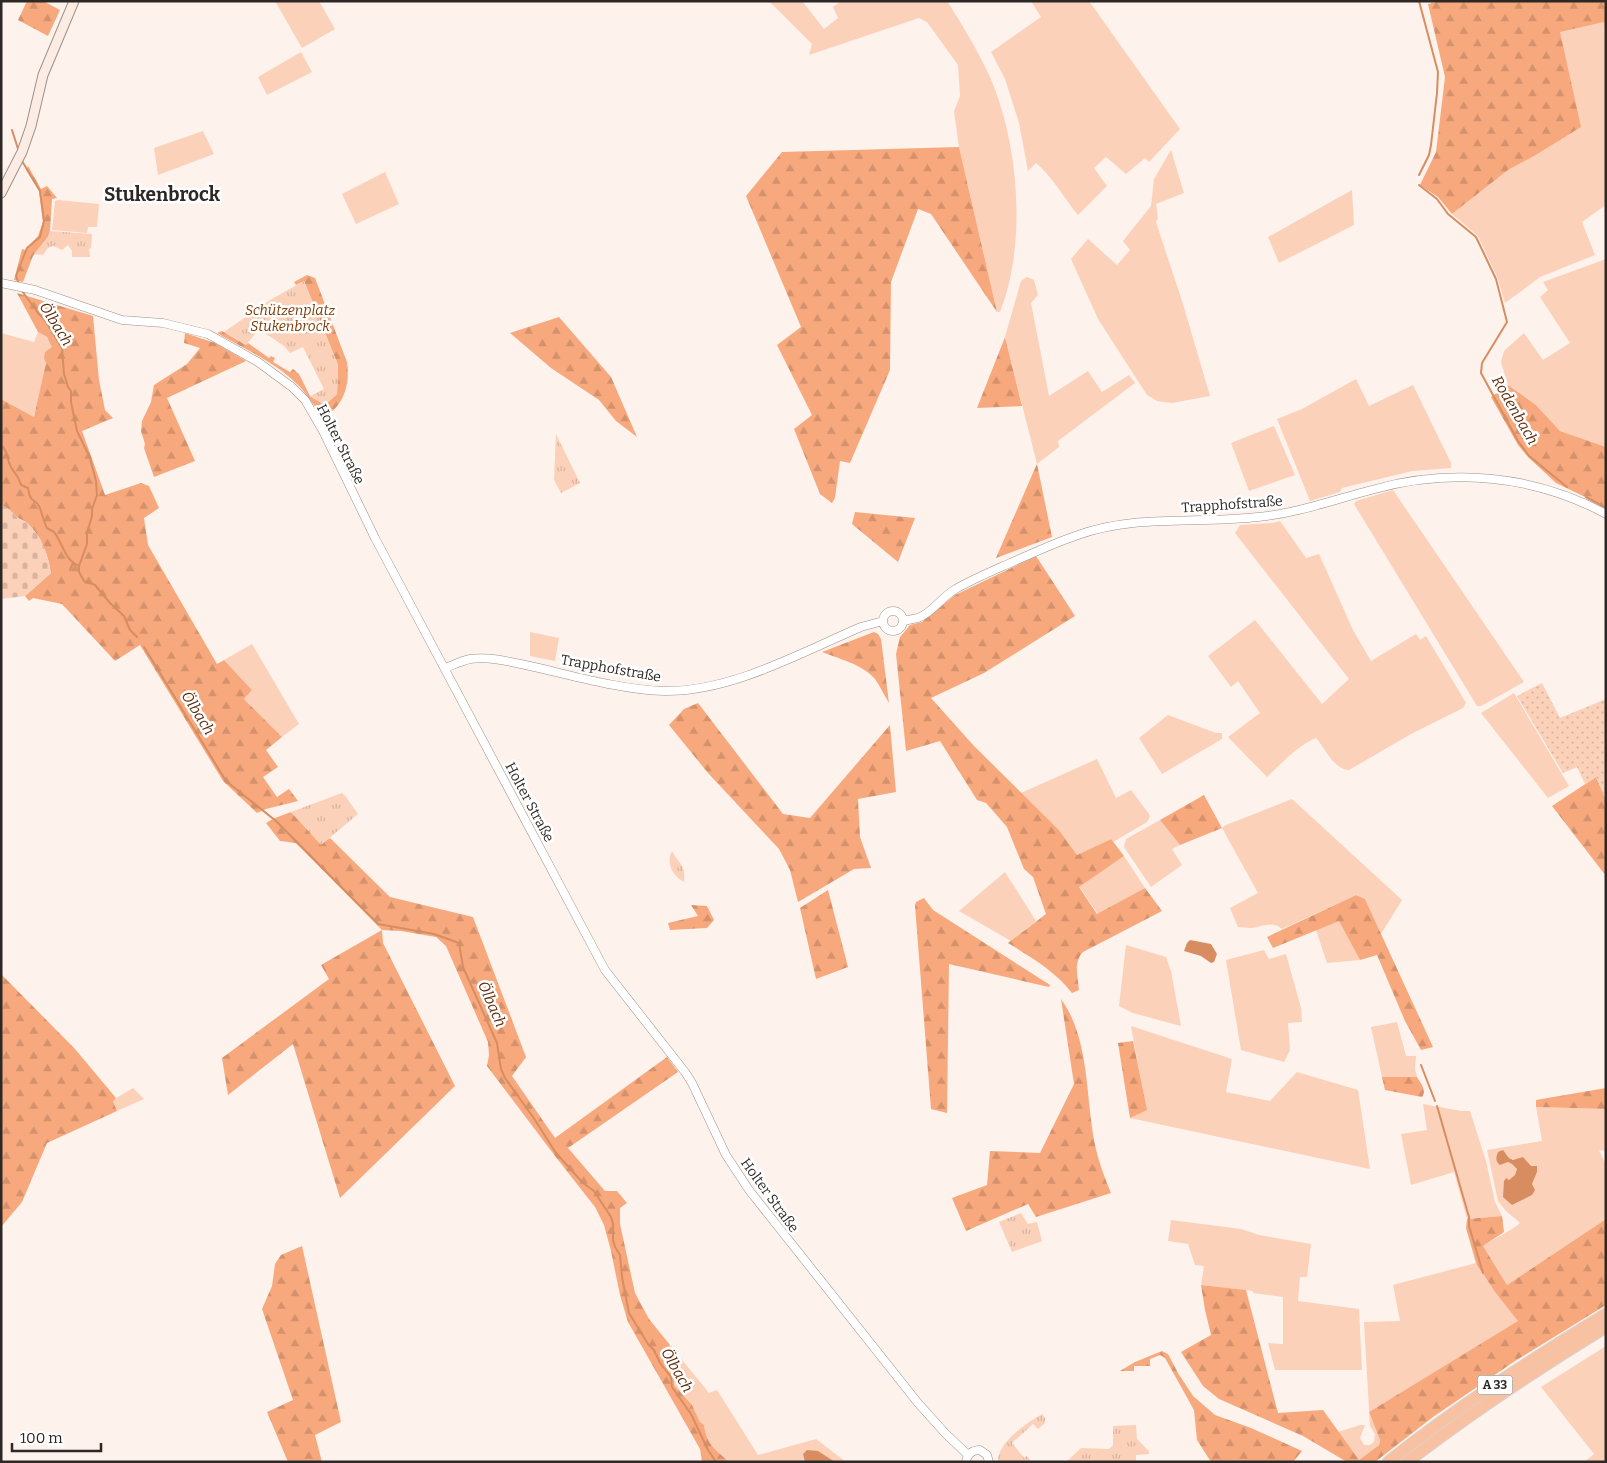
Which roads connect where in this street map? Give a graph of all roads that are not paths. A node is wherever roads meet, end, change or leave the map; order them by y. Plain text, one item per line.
1 (74, 1) edge
2 (1, 193) edge
3 (1, 283) edge
4 (1606, 514) edge
5 (883, 621) junction
6 (903, 621) junction
7 (445, 668) junction
8 (1606, 1314) edge
9 (1606, 1328) edge
10 (967, 1458) edge
11 (989, 1462) edge
12 (1388, 1462) edge
13 (1407, 1462) edge

1 - 2 main road
3 - 7 street, Holter Straße
4 - 6 street, Trapphofstraße
5 - 6 street
5 - 6 street
5 - 7 street, Trapphofstraße
7 - 10 street, Holter Straße
8 - 12 highway, A 33
9 - 13 highway, A 33
10 - 11 street

